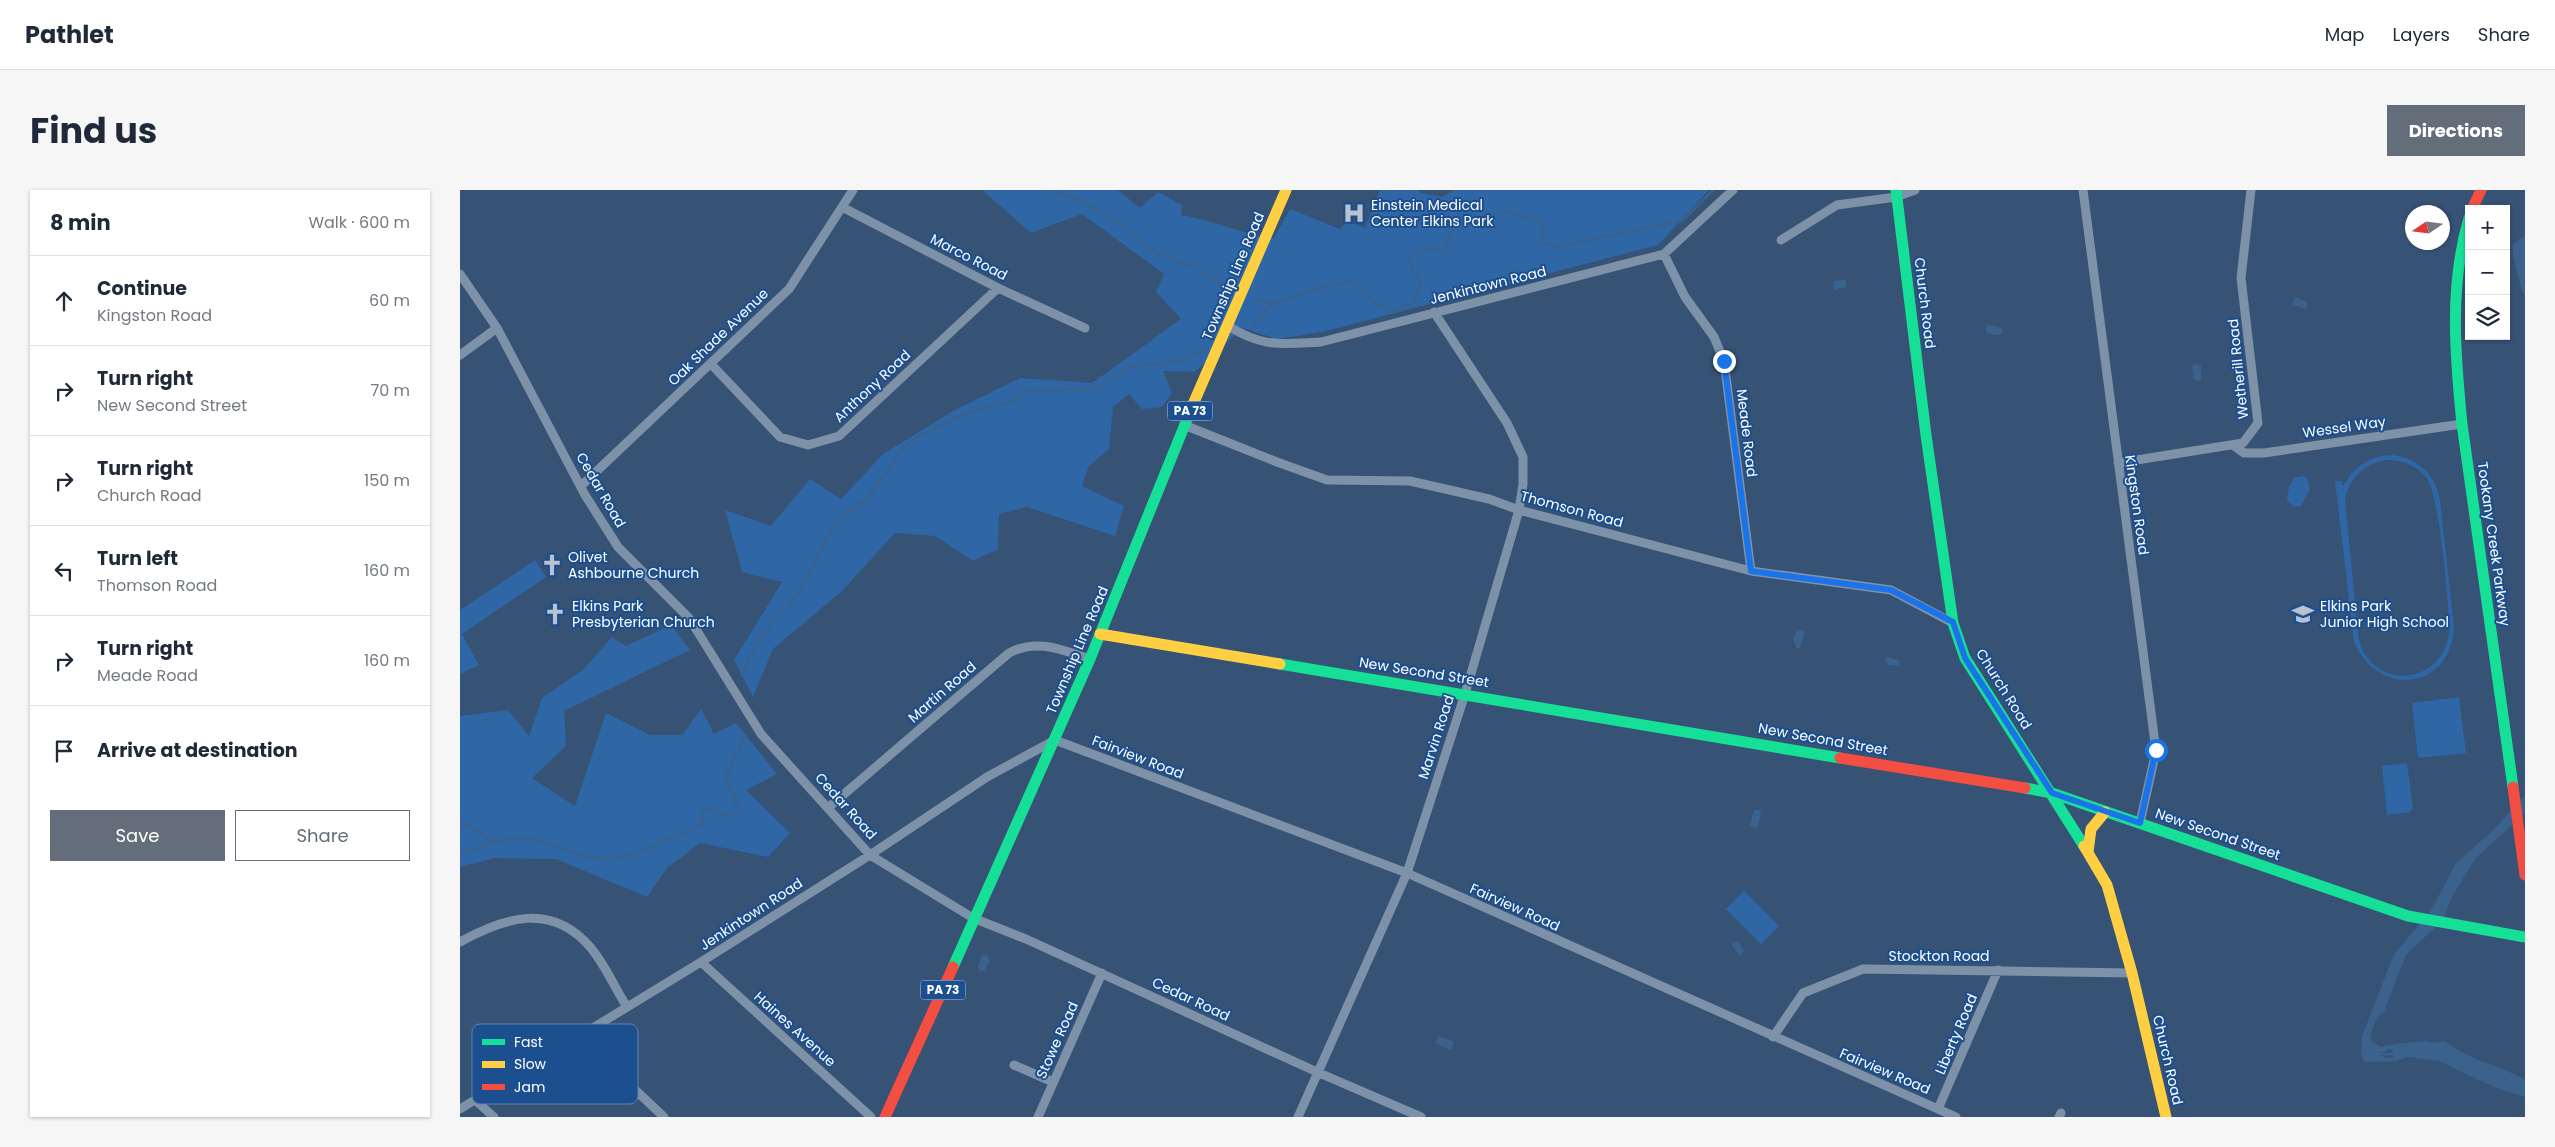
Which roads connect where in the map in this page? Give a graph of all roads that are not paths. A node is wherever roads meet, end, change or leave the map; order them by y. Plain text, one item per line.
1 (853, 190) edge
2 (1733, 190) edge
3 (1915, 190) edge
4 (2083, 190) edge
5 (2251, 190) edge
6 (2481, 190) edge
7 (1282, 192) edge
8 (1896, 193) edge
9 (2474, 205) edge
10 (842, 207) junction
11 (2465, 235) edge
12 (1781, 240) dead end
13 (1664, 254) junction
14 (460, 274) edge
15 (998, 288) junction
16 (1434, 312) junction
17 (1228, 326) junction
18 (497, 328) junction
19 (1085, 328) dead end
20 (460, 355) edge
21 (712, 364) junction
22 (2462, 424) junction
23 (1184, 425) junction
24 (2233, 445) junction
25 (2118, 463) junction
26 (581, 486) junction
27 (1520, 510) junction
28 (1751, 571) junction
29 (1953, 622) junction
30 (1100, 634) junction
31 (1090, 659) junction
32 (1465, 694) junction
33 (1055, 740) junction
34 (2052, 793) junction
35 (829, 807) junction
36 (2106, 812) junction
37 (2140, 823) junction
38 (2521, 830) edge
39 (2088, 852) junction
40 (870, 854) junction
41 (1407, 873) junction
42 (2525, 875) edge
43 (973, 918) junction
44 (2525, 937) edge
45 (460, 942) edge
46 (701, 962) junction
47 (1998, 970) junction
48 (1102, 973) junction
49 (2132, 973) junction
50 (627, 1007) junction
51 (600, 1024) edge
52 (1772, 1037) junction
53 (1014, 1065) dead end
54 (1318, 1072) junction
55 (1053, 1082) junction
56 (638, 1093) edge
57 (472, 1102) edge
58 (479, 1104) edge
59 (1938, 1108) junction
60 (460, 1109) edge
61 (494, 1117) edge
62 (664, 1117) edge
63 (871, 1117) edge
64 (885, 1117) edge
65 (1038, 1117) edge
66 (1298, 1117) edge
67 (1421, 1117) edge
68 (1956, 1117) edge
69 (2166, 1117) edge

1 - 10 street, Oak Shade Avenue
2 - 13 street, Jenkintown Road
3 - 8 street
4 - 25 street, Kingston Road
5 - 24 street, Wetherill Road
6 - 9 street
7 - 17 street, Township Line Road / PA 73
8 - 12 street
8 - 29 street, Church Road
10 - 15 street, Marco Road
10 - 21 street, Oak Shade Avenue
11 - 22 street, Tookany Creek Parkway
13 - 16 street, Jenkintown Road
13 - 28 street, Meade Road
14 - 18 street, Cedar Road
15 - 19 street, Marco Road
15 - 21 street, Anthony Road
16 - 17 street, Jenkintown Road
16 - 27 street, Marvin Road
17 - 23 street, Township Line Road / PA 73
18 - 20 street
18 - 26 street, Cedar Road
21 - 26 street, Oak Shade Avenue
22 - 24 street, Wessel Way
22 - 38 street, Tookany Creek Parkway
23 - 27 street, Thomson Road
23 - 30 street, Township Line Road / PA 73
24 - 25 street, Wetherill Road
25 - 37 street, Kingston Road
26 - 35 street, Cedar Road
27 - 28 street, Thomson Road
27 - 32 street, Marvin Road
28 - 29 street, Thomson Road
29 - 34 street, Church Road
30 - 31 street, Township Line Road / PA 73
30 - 32 street, New Second Street
31 - 33 street, Township Line Road / PA 73
31 - 35 street, Martin Road
32 - 34 street, New Second Street
32 - 41 street, Marvin Road
33 - 40 street, Jenkintown Road
33 - 41 street, Fairview Road
33 - 43 street, Township Line Road / PA 73
34 - 36 street, New Second Street
34 - 39 street, Church Road
35 - 40 street, Cedar Road
36 - 37 street, New Second Street
36 - 39 street
37 - 44 street, New Second Street
38 - 42 street, Tookany Creek Parkway
39 - 49 street, Church Road
40 - 43 street, Cedar Road
40 - 46 street, Jenkintown Road
41 - 52 street, Fairview Road
41 - 54 street, Marvin Road
43 - 48 street, Cedar Road
43 - 64 street, Township Line Road / PA 73
45 - 50 street
46 - 50 street, Jenkintown Road
46 - 63 street, Haines Avenue
47 - 49 street, Stockton Road
47 - 52 street, Stockton Road
47 - 59 street, Liberty Road
48 - 54 street, Cedar Road
48 - 55 street, Stowe Road
49 - 69 street, Church Road
50 - 51 street, Jenkintown Road
52 - 59 street, Fairview Road
53 - 55 street
54 - 66 street, Marvin Road
54 - 67 street, Cedar Road
55 - 65 street, Stowe Road
56 - 62 street
57 - 60 street, Jenkintown Road
58 - 61 street
59 - 68 street, Fairview Road

